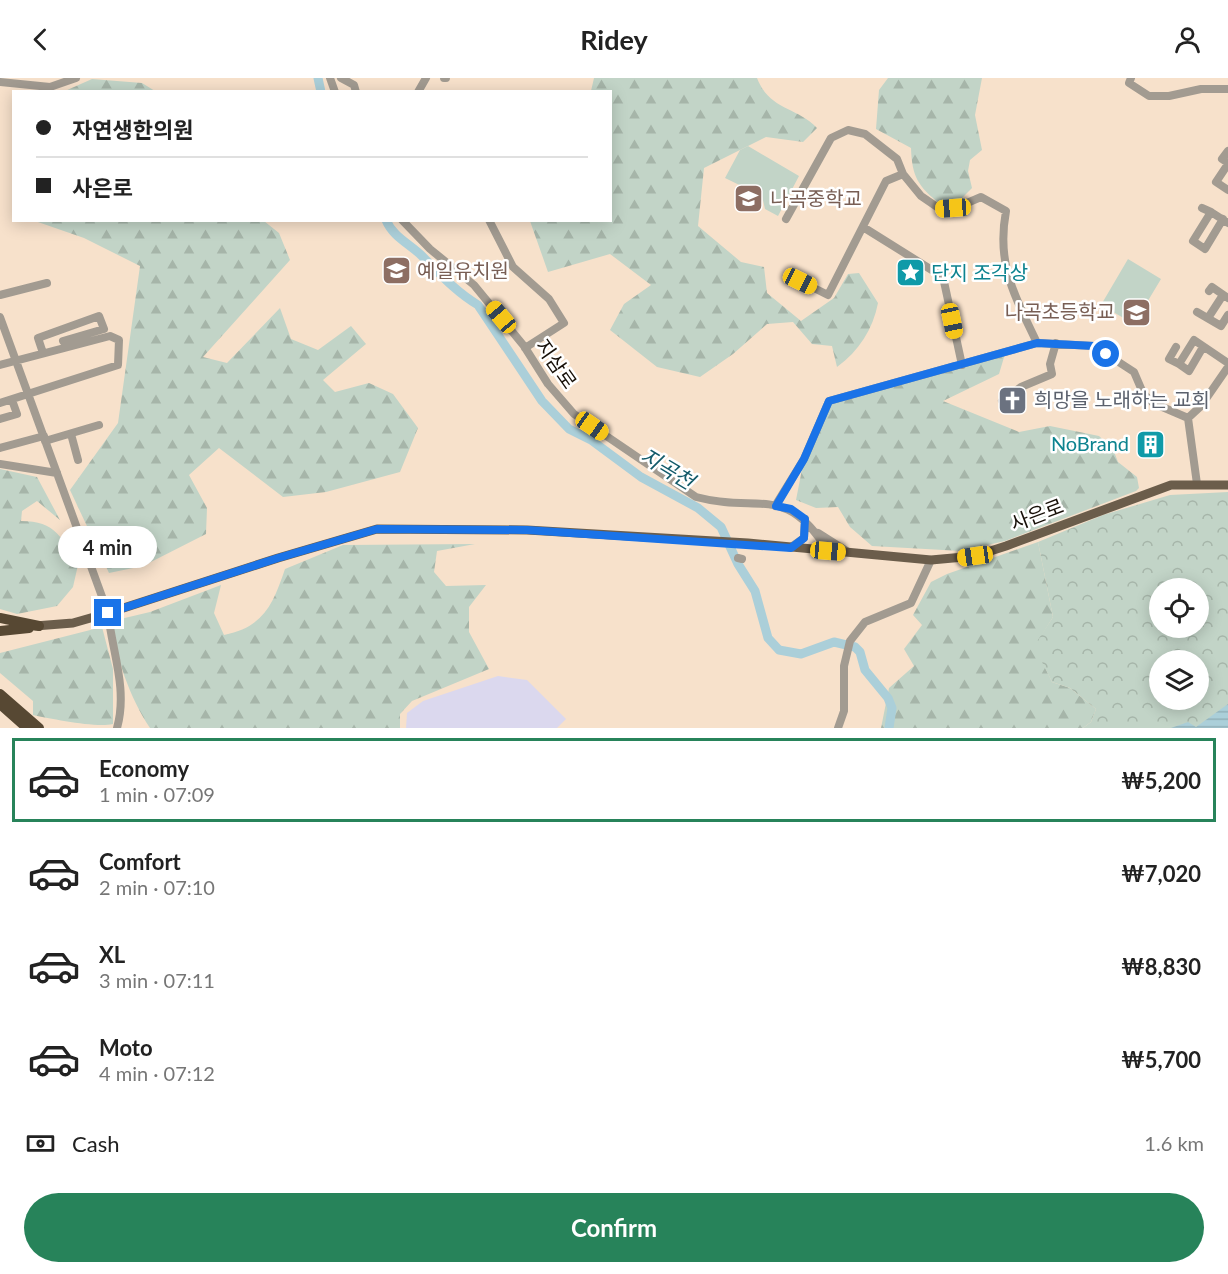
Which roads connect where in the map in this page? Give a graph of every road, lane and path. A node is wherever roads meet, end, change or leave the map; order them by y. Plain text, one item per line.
1 (75, 78) edge
2 (341, 78) edge
3 (1131, 78) edge
4 (0, 82) edge
5 (1228, 89) edge
6 (355, 90) edge
7 (1228, 151) edge
8 (1228, 163) edge
9 (903, 174) junction
10 (1225, 175) edge
11 (1228, 190) edge
12 (1202, 208) dead end
13 (1212, 212) junction
14 (786, 219) dead end
15 (1226, 221) edge
16 (404, 222) edge
17 (490, 222) edge
18 (863, 227) junction
19 (800, 281) dead end
20 (47, 283) dead end
21 (1209, 291) dead end
22 (0, 295) edge
23 (1226, 297) edge
24 (1197, 312) dead end
25 (1228, 315) edge
26 (0, 317) edge
27 (1208, 318) junction
28 (63, 341) dead end
29 (1037, 343) junction
30 (1056, 343) junction
31 (1176, 347) dead end
32 (525, 348) junction
33 (43, 353) junction
34 (16, 360) junction
35 (0, 365) edge
36 (962, 365) junction
37 (1227, 369) edge
38 (28, 395) junction
39 (12, 399) junction
40 (1002, 401) dead end
41 (0, 403) edge
42 (1188, 418) junction
43 (0, 419) edge
44 (99, 425) dead end
45 (70, 434) junction
46 (44, 439) junction
47 (0, 448) edge
48 (78, 460) dead end
49 (0, 464) edge
50 (57, 473) junction
51 (1197, 484) junction
52 (1228, 485) edge
53 (776, 506) junction
54 (805, 519) junction
55 (817, 532) junction
56 (791, 548) junction
57 (828, 551) junction
58 (849, 553) junction
59 (931, 560) junction
60 (108, 613) junction
61 (0, 618) edge
62 (0, 624) edge
63 (39, 626) junction
64 (0, 631) edge
65 (0, 694) edge
66 (0, 704) edge
67 (27, 728) edge
68 (39, 728) edge
69 (117, 728) edge
70 (838, 728) edge

1 - 4 street
2 - 6 street
3 - 5 street
7 - 8 street
8 - 10 street
9 - 14 street
9 - 18 street
9 - 29 street
10 - 11 street
12 - 13 street
13 - 15 street
13 - 15 street
16 - 32 street, 지삼로
17 - 32 street
18 - 19 street
18 - 36 street
20 - 22 street
21 - 23 street
23 - 27 street
24 - 27 street
25 - 27 street
26 - 34 street
28 - 33 street
29 - 30 street
29 - 36 street
30 - 40 street
30 - 42 street
31 - 37 street
32 - 53 street, 지삼로
33 - 34 street
33 - 38 street
34 - 35 street
34 - 38 street
36 - 53 street
37 - 42 street
38 - 39 street
38 - 46 street
39 - 41 street
39 - 43 street
42 - 51 street
44 - 45 street
45 - 46 street
45 - 48 street
46 - 47 street
46 - 50 street
49 - 50 street
50 - 60 street
51 - 52 main road, 사은로
51 - 59 main road, 사은로
53 - 54 street, 지삼로
54 - 55 street, 지삼로
54 - 56 street
55 - 57 street, 지삼로
55 - 58 street
56 - 57 main road, 사은로
56 - 60 main road, 사은로
57 - 58 main road, 사은로
58 - 59 main road, 사은로
59 - 70 street
60 - 63 main road
60 - 69 street
61 - 63 highway
62 - 63 main road
63 - 64 highway
65 - 68 highway
66 - 67 highway

